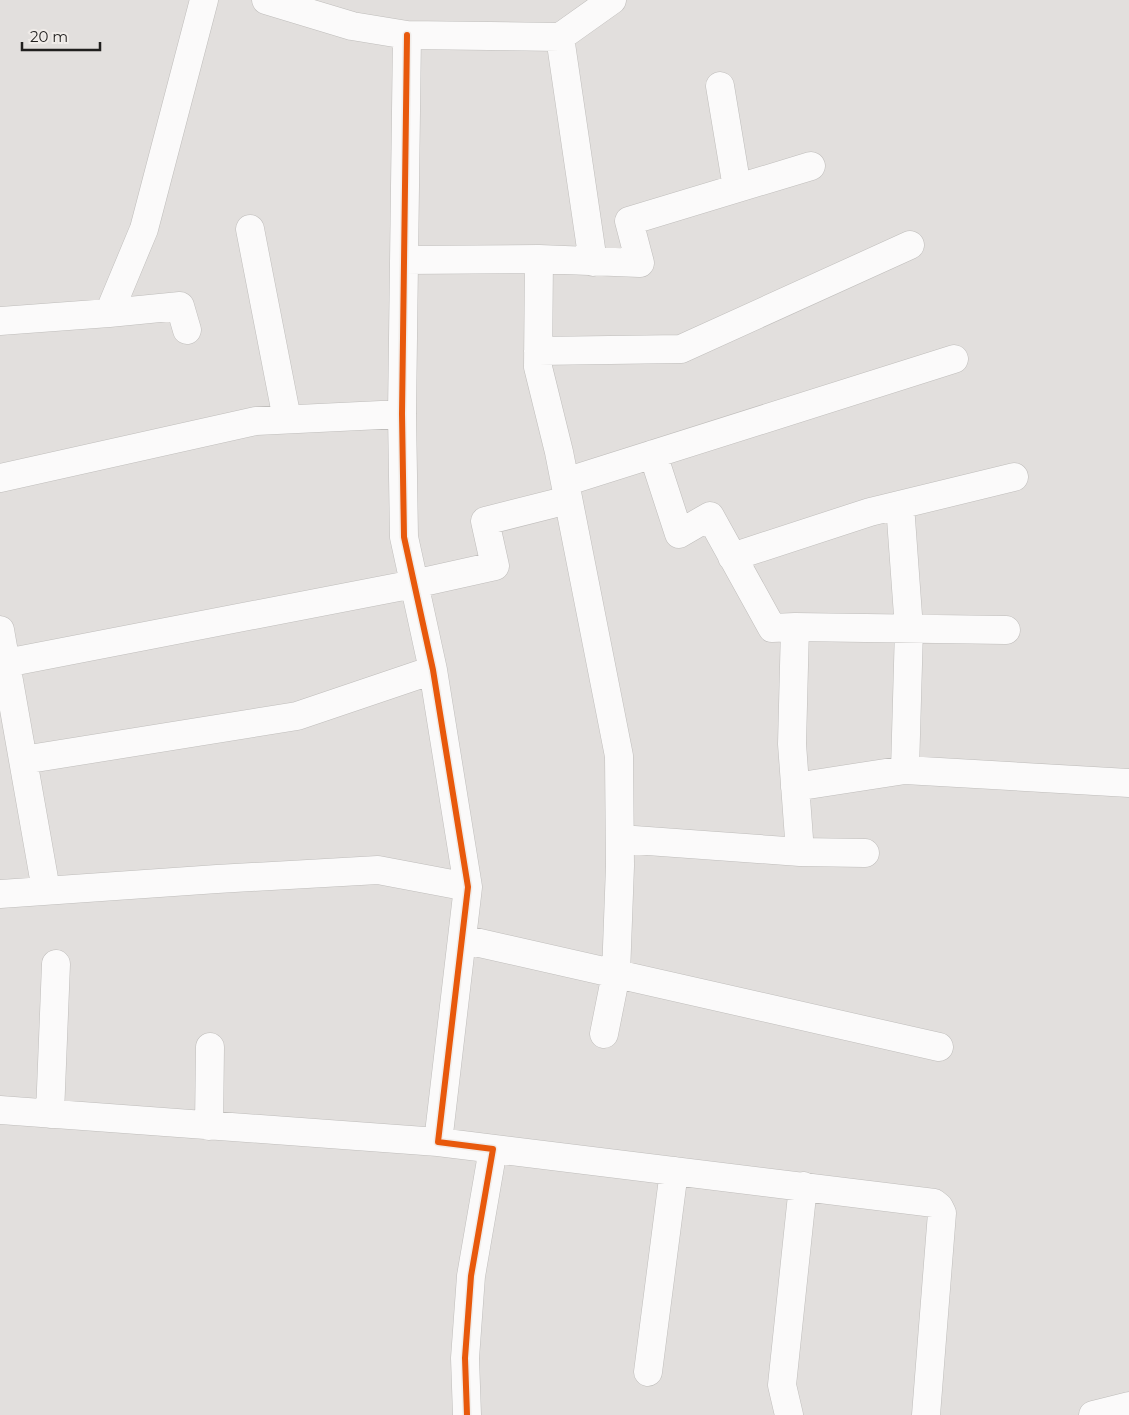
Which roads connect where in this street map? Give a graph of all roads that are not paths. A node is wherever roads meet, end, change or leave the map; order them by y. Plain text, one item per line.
1 (204, 0) edge
2 (266, 0) edge
3 (612, 0) edge
4 (407, 35) junction
5 (560, 37) junction
6 (720, 86) dead end
7 (811, 166) dead end
8 (737, 188) junction
9 (250, 229) dead end
10 (910, 245) dead end
11 (539, 259) junction
12 (404, 260) junction
13 (593, 262) junction
14 (110, 313) junction
15 (0, 321) edge
16 (187, 330) dead end
17 (538, 351) junction
18 (954, 359) dead end
19 (402, 414) junction
20 (287, 419) junction
21 (653, 454) junction
22 (1014, 477) dead end
23 (0, 478) edge
24 (567, 491) junction
25 (900, 505) junction
26 (732, 557) junction
27 (414, 584) junction
28 (795, 627) junction
29 (909, 629) junction
30 (0, 630) edge
31 (1006, 630) dead end
32 (6, 663) junction
33 (433, 670) junction
34 (23, 760) junction
35 (906, 770) junction
36 (1129, 783) edge
37 (795, 787) junction
38 (620, 839) junction
39 (800, 852) junction
40 (865, 853) dead end
41 (468, 887) junction
42 (46, 890) junction
43 (0, 894) edge
44 (462, 939) junction
45 (56, 964) dead end
46 (616, 974) junction
47 (604, 1034) dead end
48 (210, 1047) dead end
49 (939, 1047) dead end
50 (0, 1110) edge
51 (50, 1114) junction
52 (209, 1126) junction
53 (438, 1142) junction
54 (493, 1149) junction
55 (674, 1171) junction
56 (803, 1186) junction
57 (648, 1372) dead end
58 (1129, 1406) edge
59 (467, 1415) edge
60 (789, 1415) edge
61 (926, 1415) edge
62 (1093, 1415) edge

1 - 14 street
2 - 4 street
3 - 5 street
4 - 5 street
4 - 12 street
5 - 13 street
6 - 8 street
7 - 8 street
8 - 13 street
9 - 20 street
10 - 17 street
11 - 12 street
11 - 13 street
11 - 17 street
12 - 19 street
14 - 15 street
14 - 16 street
17 - 24 street
18 - 21 street
19 - 20 street
19 - 27 street
20 - 23 street
21 - 24 street
21 - 26 street
22 - 25 street
24 - 27 street
24 - 38 street
25 - 26 street
25 - 29 street
26 - 28 street
27 - 32 street
27 - 33 street
28 - 29 street
28 - 37 street
29 - 31 street
29 - 35 street
30 - 32 street
32 - 34 street
33 - 34 street
33 - 41 street
34 - 42 street
35 - 36 street
35 - 37 street
37 - 39 street
38 - 39 street
38 - 46 street
39 - 40 street
41 - 42 street
41 - 44 street
42 - 43 street
44 - 46 street
44 - 53 street
45 - 51 street
46 - 47 street
46 - 49 street
48 - 52 street
50 - 51 street
51 - 52 street
52 - 53 street
53 - 54 street
54 - 55 street
54 - 59 street
55 - 56 street
55 - 57 street
56 - 60 street
56 - 61 street
58 - 62 street

